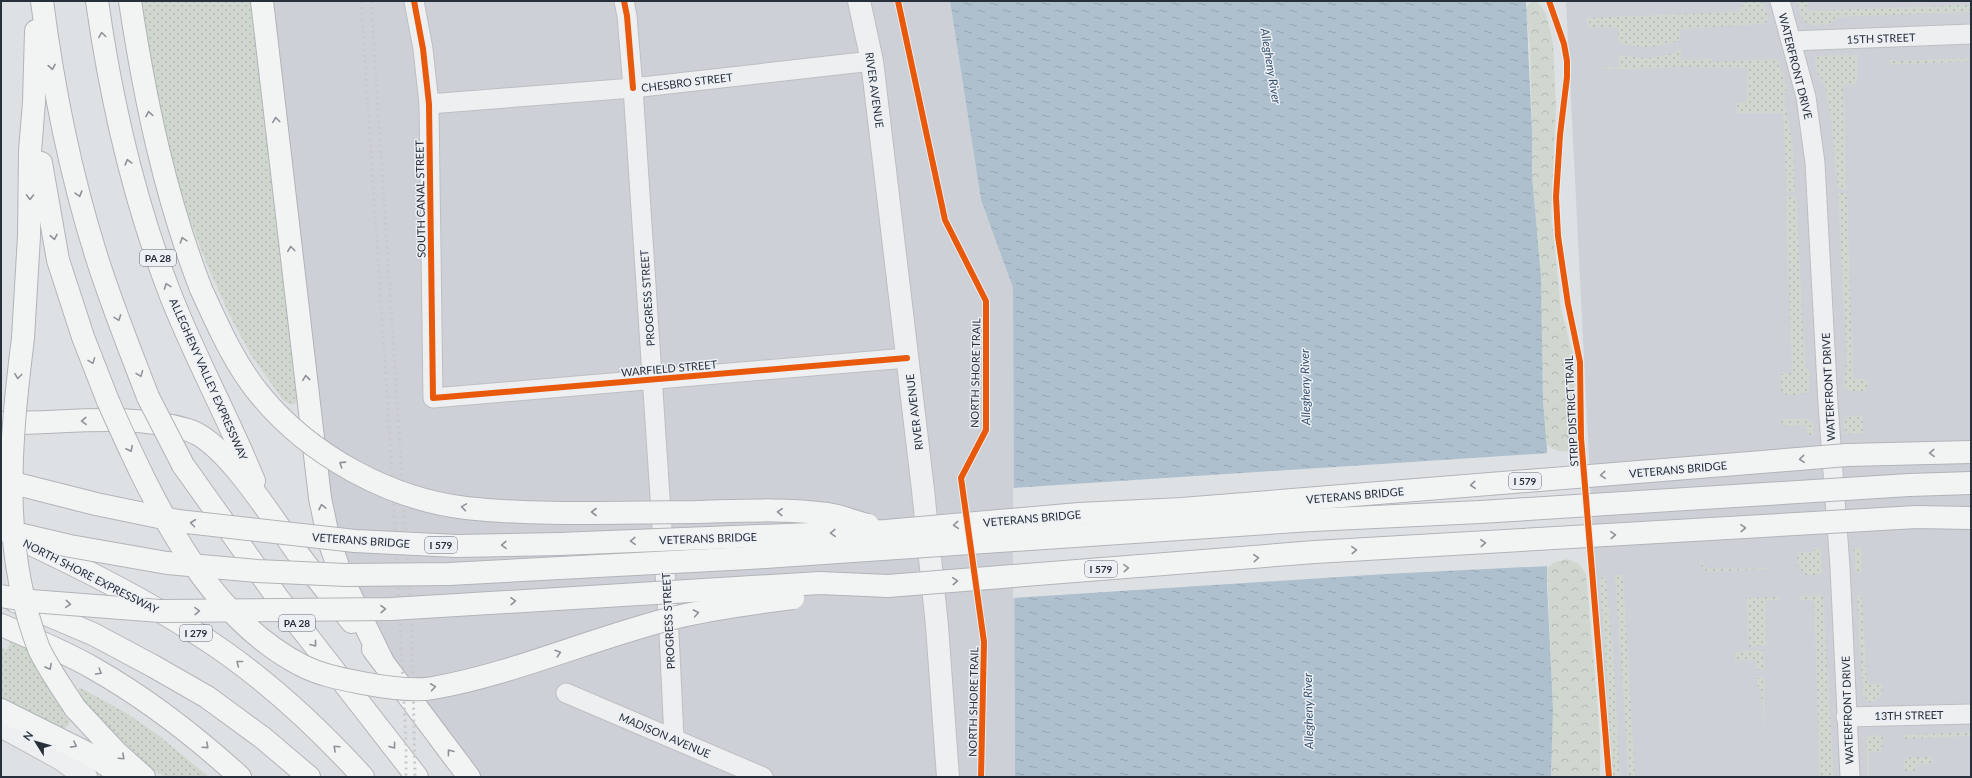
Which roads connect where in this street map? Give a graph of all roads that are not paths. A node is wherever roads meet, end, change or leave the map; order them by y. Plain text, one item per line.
1 (36, 1) edge
2 (42, 1) edge
3 (96, 1) edge
4 (130, 1) edge
5 (262, 1) edge
6 (414, 1) edge
7 (624, 1) edge
8 (859, 1) edge
9 (1780, 1) edge
10 (1971, 34) edge
11 (1792, 41) junction
12 (872, 61) junction
13 (633, 88) junction
14 (34, 102) junction
15 (428, 104) junction
16 (907, 358) junction
17 (652, 379) junction
18 (433, 398) joint
19 (1, 423) edge
20 (1971, 452) edge
21 (1, 480) edge
22 (1971, 483) edge
23 (262, 501) junction
24 (1971, 518) edge
25 (1, 530) edge
26 (886, 531) junction
27 (888, 586) junction
28 (1, 596) edge
29 (1, 625) edge
30 (382, 660) junction
31 (153, 666) junction
32 (566, 693) dead end
33 (1, 710) edge
34 (1971, 714) edge
35 (1846, 717) junction
36 (1, 726) edge
37 (674, 738) junction
38 (761, 776) edge
39 (86, 777) edge
40 (124, 777) edge
41 (144, 777) edge
42 (240, 777) edge
43 (286, 777) edge
44 (309, 777) edge
45 (363, 777) edge
46 (417, 777) edge
47 (469, 777) edge
48 (948, 777) edge
49 (1850, 777) edge

1 - 14 highway
2 -> 46 highway, PA 28, bridge
23 -> 3 highway, ALLEGHENY VALLEY EXPRESSWAY / PA 28
26 -> 4 highway, bridge
30 -> 5 highway
6 - 15 street, SOUTH CANAL STREET
7 - 13 street, PROGRESS STREET
8 - 12 street, RIVER AVENUE
9 - 11 street, WATERFRONT DRIVE
10 - 11 street, 15TH STREET
11 - 35 street, WATERFRONT DRIVE
12 - 13 street, CHESBRO STREET
12 - 16 street, RIVER AVENUE
13 - 15 street, CHESBRO STREET
13 - 17 street, PROGRESS STREET
14 -> 27 highway, bridge
14 -> 41 highway, bridge
15 - 18 street, SOUTH CANAL STREET
16 - 17 street, WARFIELD STREET
16 - 48 street, RIVER AVENUE
17 - 18 street, WARFIELD STREET
17 - 37 street, PROGRESS STREET
23 -> 19 highway
20 -> 26 highway, VETERANS BRIDGE / I 579, bridge
26 -> 21 highway, VETERANS BRIDGE / I 579, bridge
22 - 25 highway, bridge
23 - 30 highway, PA 28
27 -> 24 highway, I 579, bridge
45 -> 25 highway, NORTH SHORE EXPRESSWAY / I 279
28 -> 27 highway, I 579, bridge
28 - 31 highway
29 -> 42 highway
47 -> 30 highway, PA 28
31 - 43 highway
31 - 44 highway
32 - 37 street, MADISON AVENUE
33 -> 40 highway
34 - 35 street, 13TH STREET
35 - 49 street, WATERFRONT DRIVE
36 - 39 street
37 - 38 street, MADISON AVENUE

